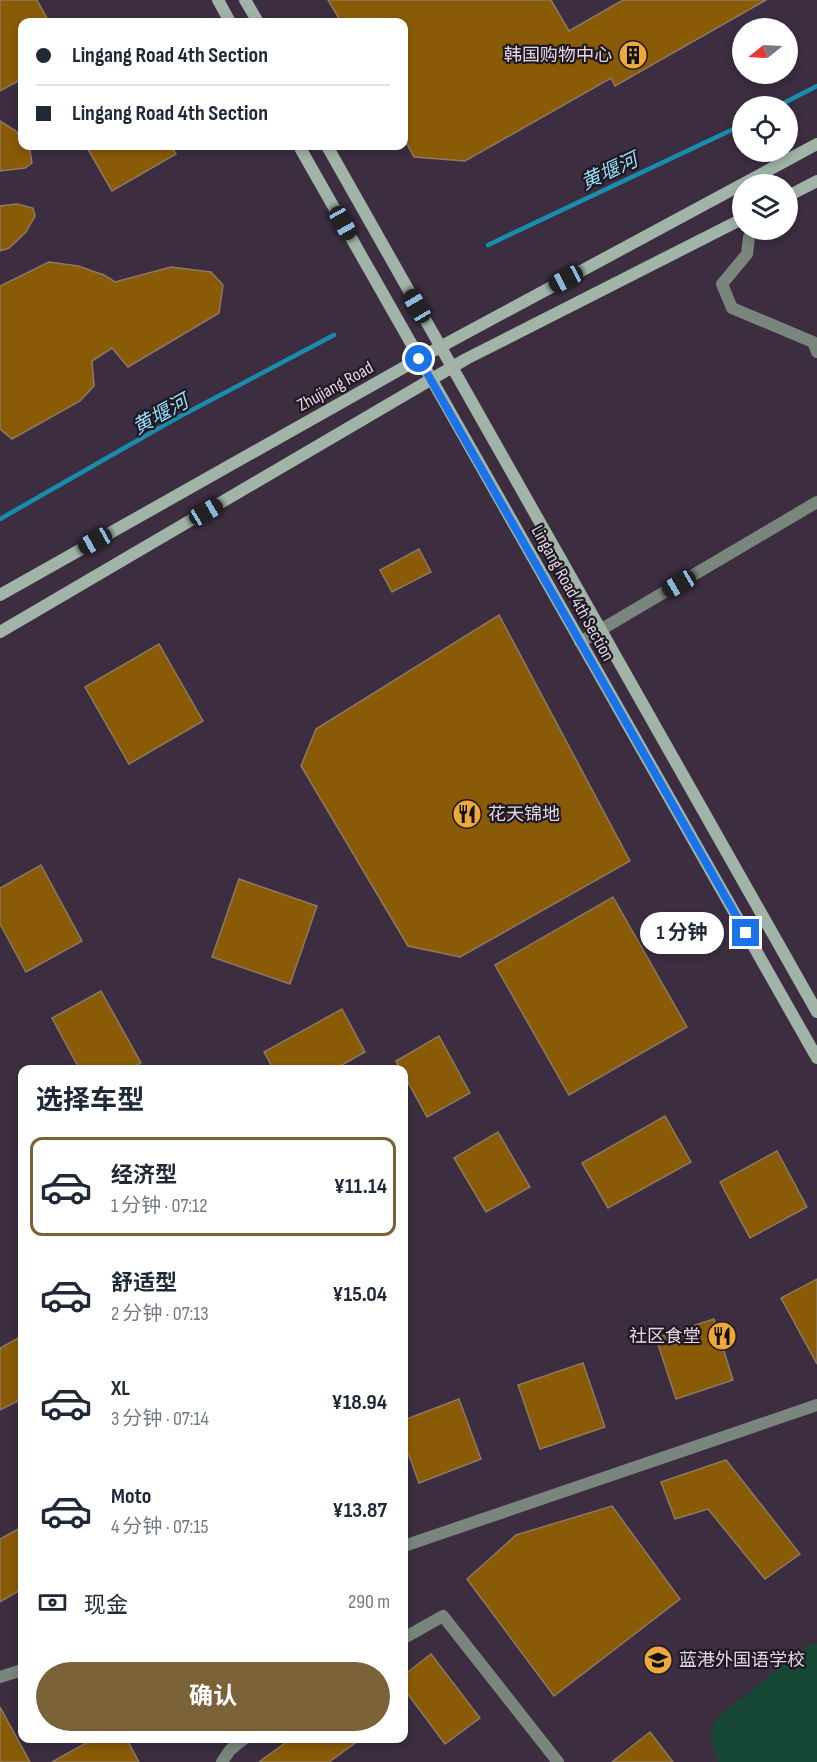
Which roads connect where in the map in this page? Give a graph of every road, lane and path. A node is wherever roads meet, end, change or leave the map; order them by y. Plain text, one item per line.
1 (218, 0) edge
2 (245, 0) edge
3 (228, 18) edge
4 (256, 18) edge
5 (817, 144) edge
6 (302, 150) edge
7 (329, 150) edge
8 (817, 181) edge
9 (798, 191) edge
10 (732, 224) edge
11 (749, 240) edge
12 (816, 345) edge
13 (440, 347) junction
14 (419, 359) junction
15 (452, 367) junction
16 (433, 379) junction
17 (817, 502) edge
18 (0, 595) edge
19 (600, 630) junction
20 (0, 632) edge
21 (580, 642) junction
22 (817, 1012) edge
23 (817, 1058) edge
24 (817, 1406) edge
25 (408, 1545) edge
26 (408, 1636) edge
27 (18, 1671) edge
28 (0, 1677) edge
29 (239, 1743) edge
30 (222, 1762) edge
31 (558, 1762) edge

1 - 3 main road
2 - 4 main road
5 - 13 main road, Zhujiang Road
6 - 14 main road, Lingang Road 4th Section
7 - 13 main road, Lingang Road 4th Section
8 - 9 main road
10 - 15 main road
11 - 12 street
13 - 14 main road, Zhujiang Road
13 - 15 main road, Lingang Road 4th Section
14 - 16 main road, Lingang Road 4th Section
14 - 18 main road, Zhujiang Road
15 - 16 main road
15 - 19 main road, Lingang Road 4th Section
16 - 20 main road
16 - 21 main road, Lingang Road 4th Section
17 - 19 street
19 - 21 street
19 - 22 main road, Lingang Road 4th Section
21 - 23 main road, Lingang Road 4th Section
24 - 25 street
26 - 31 street
27 - 28 street
29 - 30 street

